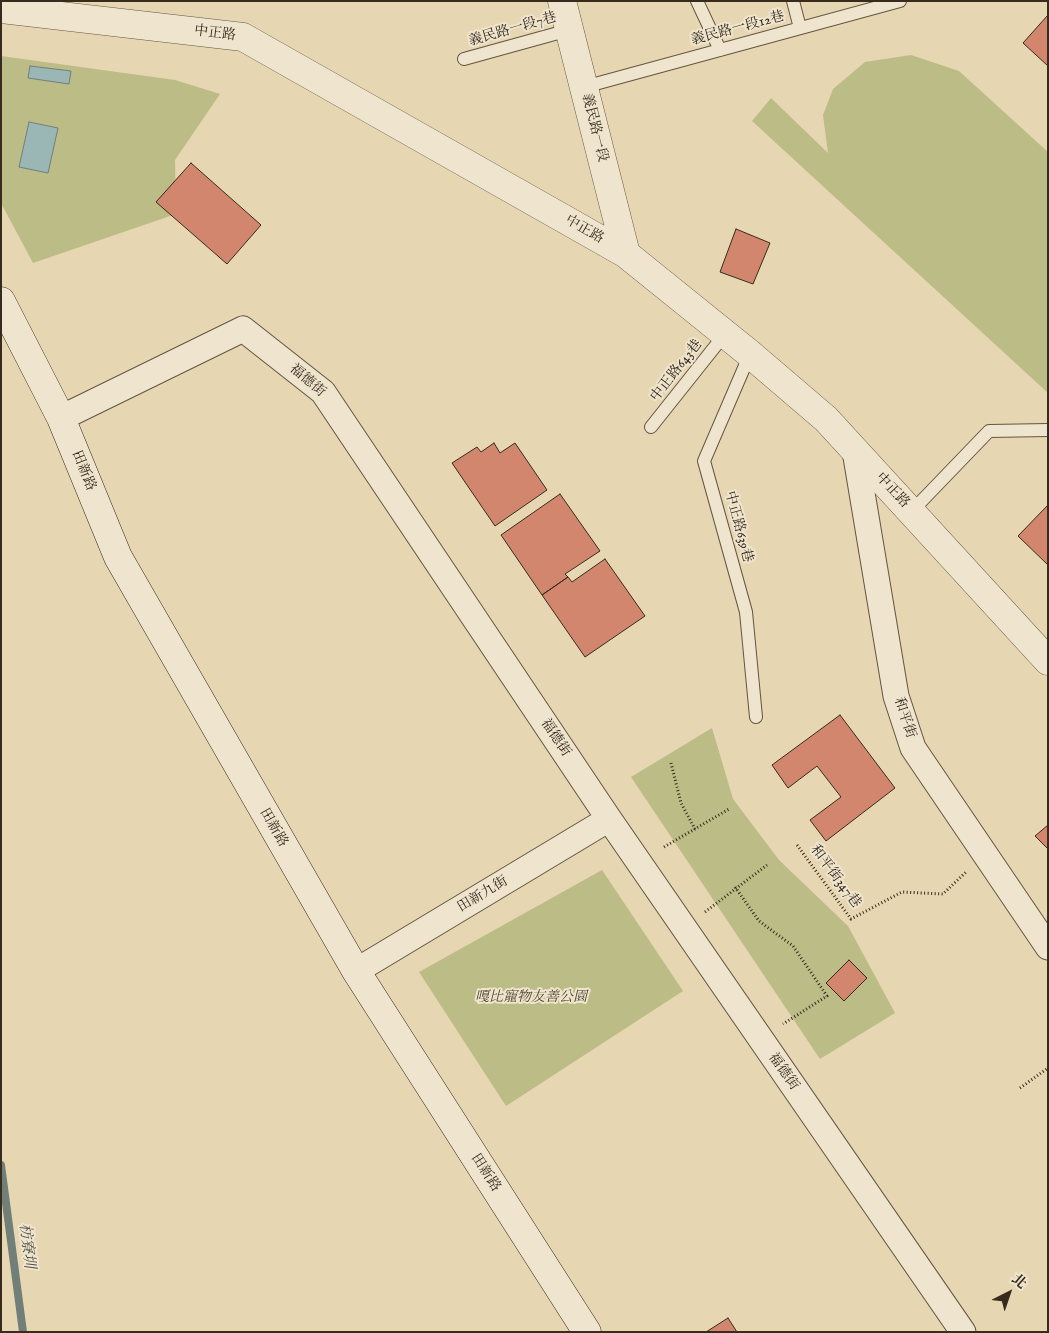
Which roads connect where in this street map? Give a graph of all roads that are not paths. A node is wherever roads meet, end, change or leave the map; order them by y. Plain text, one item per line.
1 (562, 1) edge
2 (697, 1) edge
3 (793, 1) edge
4 (900, 1) edge
5 (1, 9) edge
6 (800, 28) junction
7 (569, 30) junction
8 (720, 50) junction
9 (464, 59) dead end
10 (584, 87) junction
11 (626, 254) junction
12 (1, 301) edge
13 (725, 334) junction
14 (750, 354) junction
15 (61, 418) junction
16 (651, 427) dead end
17 (1048, 430) edge
18 (855, 451) junction
19 (912, 512) junction
20 (1048, 661) edge
21 (756, 717) dead end
22 (609, 818) junction
23 (1048, 947) edge
24 (356, 971) junction
25 (587, 1332) edge
26 (962, 1332) edge

1 - 7 street, 義民路一段
2 - 8 lane
3 - 6 lane
4 - 6 lane, 義民路一段12巷
5 - 11 street, 中正路
6 - 8 lane, 義民路一段12巷
7 - 9 lane, 義民路一段7巷
7 - 10 street, 義民路一段
8 - 10 lane, 義民路一段12巷
10 - 11 street, 義民路一段
11 - 13 street, 中正路
12 - 15 street, 田新路
13 - 14 street, 中正路
13 - 16 lane, 中正路643巷
14 - 18 street, 中正路
14 - 21 lane, 中正路639巷
15 - 22 street, 福德街
15 - 24 street, 田新路
17 - 19 lane
18 - 19 street, 中正路
18 - 23 street, 和平街
19 - 20 street, 中正路
22 - 24 street, 田新九街
22 - 26 street, 福德街
24 - 25 street, 田新路

